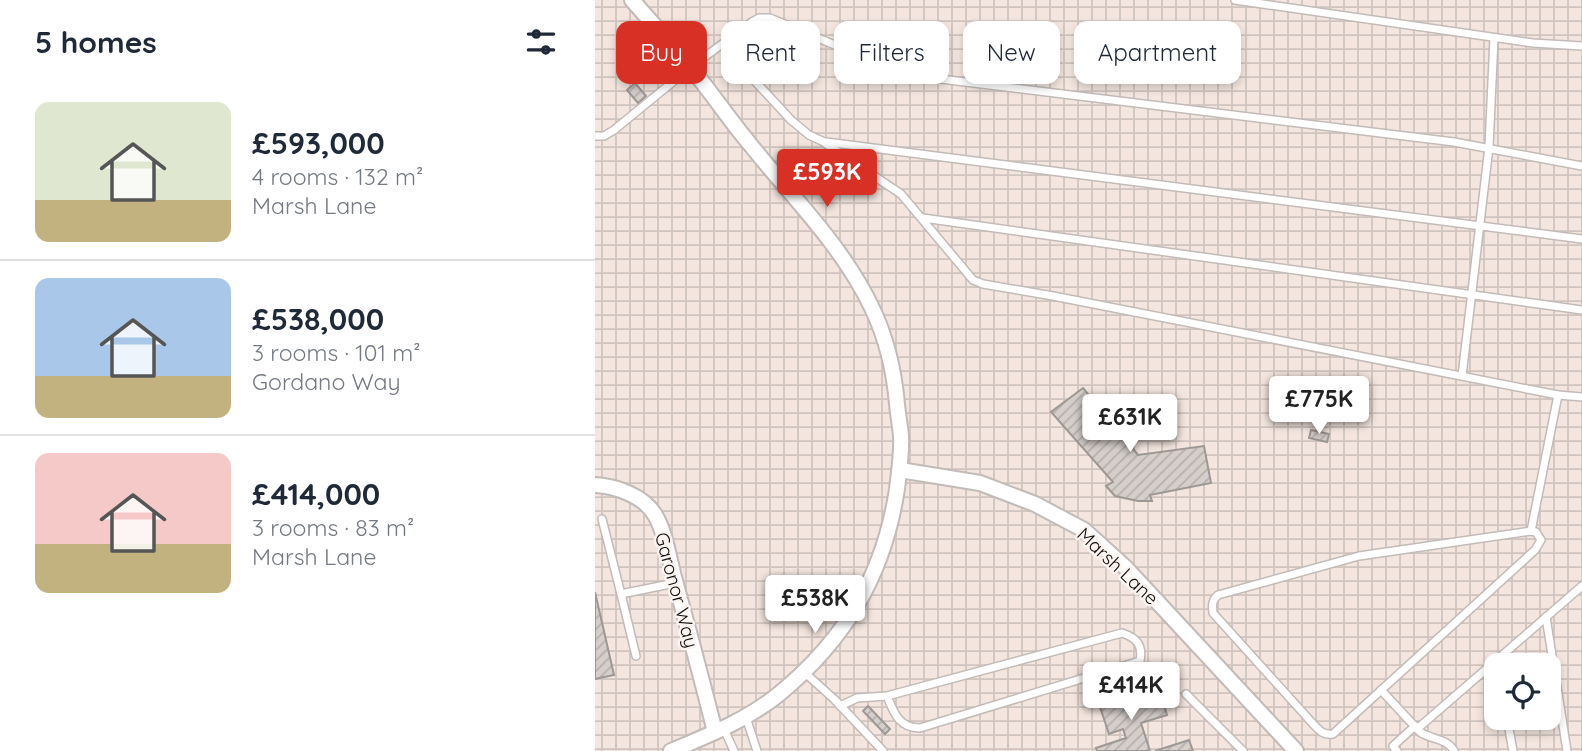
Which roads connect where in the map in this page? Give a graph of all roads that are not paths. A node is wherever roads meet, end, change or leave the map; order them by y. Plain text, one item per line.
1 (632, 0) edge
2 (1235, 0) edge
3 (650, 21) edge
4 (754, 21) edge
5 (775, 21) edge
6 (1494, 38) junction
7 (820, 39) edge
8 (1582, 46) edge
9 (670, 84) edge
10 (704, 84) edge
11 (758, 84) edge
12 (595, 136) edge
13 (822, 141) junction
14 (1489, 148) junction
15 (1582, 166) edge
16 (923, 218) junction
17 (1480, 225) junction
18 (1582, 239) edge
19 (1472, 295) junction
20 (1582, 310) edge
21 (1462, 376) junction
22 (1558, 395) junction
23 (1582, 397) edge
24 (899, 470) junction
25 (595, 485) edge
26 (602, 519) dead end
27 (1531, 531) junction
28 (676, 583) junction
29 (1582, 586) edge
30 (621, 594) junction
31 (1545, 617) junction
32 (1507, 653) edge
33 (636, 656) dead end
34 (804, 671) junction
35 (1484, 672) edge
36 (1381, 690) junction
37 (1186, 694) dead end
38 (887, 696) junction
39 (841, 706) junction
40 (746, 716) junction
41 (1416, 727) junction
42 (1509, 730) edge
43 (720, 731) junction
44 (671, 751) edge
45 (734, 751) edge
46 (757, 751) edge
47 (883, 751) edge
48 (1243, 751) edge
49 (1296, 751) edge
50 (1397, 751) edge
51 (1454, 751) edge
52 (1513, 751) edge
53 (1567, 751) edge

1 - 3 street
2 - 6 lane
4 - 5 lane
6 - 8 lane
6 - 14 lane
7 - 14 lane
9 - 12 lane
10 - 24 street
11 - 13 lane
13 - 16 lane
13 - 17 lane
14 - 15 lane
14 - 17 lane
16 - 19 lane
16 - 21 lane
17 - 18 lane
17 - 19 lane
19 - 20 lane
19 - 21 lane
21 - 22 lane
22 - 23 lane
22 - 27 lane
24 - 34 street
24 - 49 street, Marsh Lane
25 - 28 street, Garonor Way
26 - 30 lane
27 - 36 lane
27 - 36 lane
28 - 30 lane
28 - 43 street, Garonor Way
29 - 31 lane
30 - 33 lane
31 - 32 lane
31 - 53 lane
34 - 39 lane
34 - 40 street
35 - 41 lane
36 - 41 lane
37 - 48 lane
38 - 38 lane
38 - 39 lane
39 - 47 lane
40 - 43 street
40 - 46 lane
41 - 50 lane
41 - 51 lane
42 - 52 lane
43 - 44 street
43 - 45 lane

